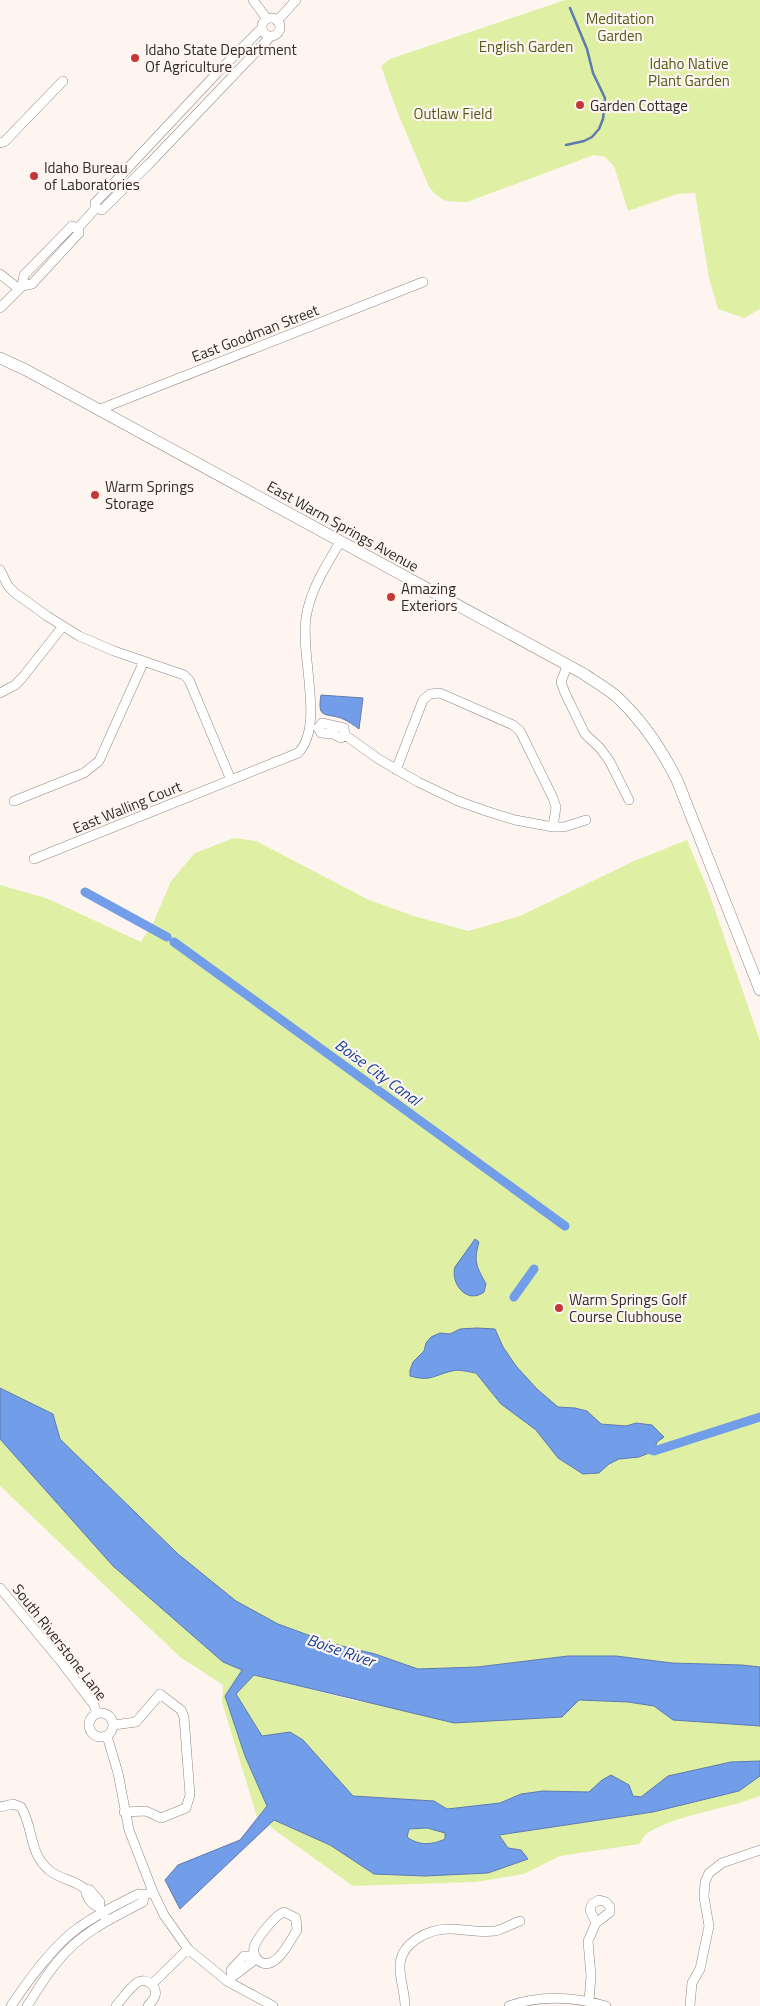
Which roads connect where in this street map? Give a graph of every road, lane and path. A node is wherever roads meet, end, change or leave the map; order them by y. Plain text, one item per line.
1 (253, 0) edge
2 (296, 0) edge
3 (277, 21) junction
4 (264, 24) junction
5 (271, 36) junction
6 (63, 81) dead end
7 (0, 143) edge
8 (96, 208) junction
9 (0, 274) edge
10 (423, 282) dead end
11 (21, 287) junction
12 (0, 308) edge
13 (0, 358) edge
14 (98, 410) junction
15 (340, 542) junction
16 (0, 570) edge
17 (63, 626) junction
18 (144, 661) junction
19 (567, 666) junction
20 (0, 693) edge
21 (314, 727) junction
22 (396, 770) junction
23 (231, 780) junction
24 (630, 800) dead end
25 (14, 801) dead end
26 (586, 820) dead end
27 (554, 827) junction
28 (34, 860) dead end
29 (760, 990) edge
30 (0, 1588) edge
31 (97, 1714) junction
32 (114, 1725) junction
33 (106, 1736) junction
34 (0, 1807) edge
35 (124, 1812) junction
36 (760, 1850) edge
37 (153, 1892) junction
38 (103, 1913) junction
39 (520, 1921) dead end
40 (596, 1923) dead end
41 (188, 1948) junction
42 (255, 1956) junction
43 (229, 1979) junction
44 (152, 1984) junction
45 (589, 2001) junction
46 (11, 2006) edge
47 (27, 2006) edge
48 (116, 2006) edge
49 (148, 2006) edge
50 (272, 2006) edge
51 (405, 2006) edge
52 (509, 2006) edge
53 (606, 2006) edge
54 (690, 2006) edge

1 - 4 street
2 - 3 street
3 - 4 street
3 - 5 street
4 - 5 street
4 - 8 street
5 - 8 street
6 - 7 street
8 - 11 street
9 - 11 street
10 - 14 street, East Goodman Street
11 - 12 street
13 - 14 street, East Warm Springs Avenue
14 - 15 street, East Warm Springs Avenue
15 - 19 street, East Warm Springs Avenue
15 - 21 street
16 - 17 street
17 - 18 street
17 - 20 street
18 - 23 street
18 - 25 street
19 - 24 street
19 - 29 street, East Warm Springs Avenue
21 - 22 street
21 - 23 street, East Walling Court
22 - 27 street
22 - 27 street
23 - 28 street, East Walling Court
26 - 27 street
30 - 31 street, South Riverstone Lane
31 - 32 street, South Riverstone Lane
31 - 33 street, South Riverstone Lane
32 - 33 street
32 - 35 street
33 - 35 street
34 - 38 street
35 - 37 street
36 - 54 street
37 - 38 street
37 - 41 street
38 - 46 street
38 - 47 street
39 - 51 street
40 - 45 street
41 - 43 street
41 - 44 street
42 - 42 street
42 - 43 street
43 - 50 street
44 - 48 street
44 - 49 street
45 - 52 street
45 - 53 street

